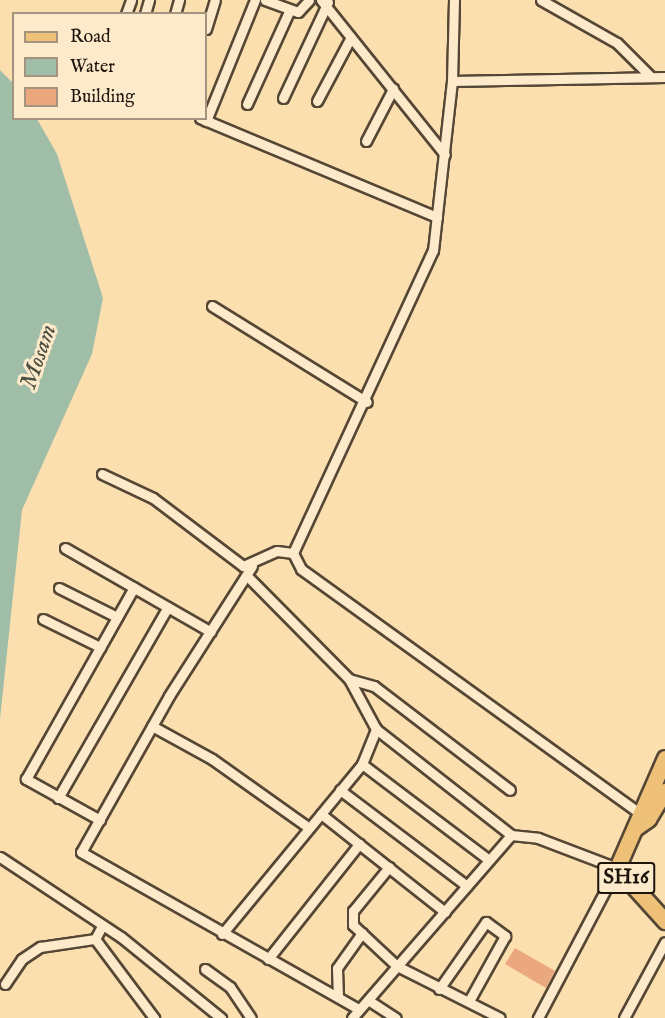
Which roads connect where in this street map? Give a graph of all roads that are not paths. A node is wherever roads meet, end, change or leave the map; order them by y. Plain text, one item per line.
1 (215, 0) edge
2 (255, 0) edge
3 (266, 0) edge
4 (309, 0) edge
5 (453, 0) edge
6 (541, 0) edge
7 (325, 2) edge
8 (290, 9) junction
9 (207, 26) edge
10 (351, 37) junction
11 (651, 77) junction
12 (665, 77) edge
13 (452, 81) junction
14 (393, 89) junction
15 (282, 98) dead end
16 (317, 101) dead end
17 (247, 104) dead end
18 (207, 111) edge
19 (203, 120) edge
20 (366, 141) dead end
21 (445, 154) junction
22 (437, 217) junction
23 (212, 306) dead end
24 (367, 402) junction
25 (102, 474) dead end
26 (65, 548) dead end
27 (293, 553) junction
28 (252, 566) junction
29 (247, 576) junction
30 (134, 587) junction
31 (59, 588) dead end
32 (168, 607) junction
33 (117, 617) junction
34 (43, 619) dead end
35 (211, 632) junction
36 (100, 646) junction
37 (350, 679) junction
38 (152, 726) junction
39 (376, 729) junction
40 (665, 758) edge
41 (362, 764) junction
42 (340, 790) junction
43 (510, 790) dead end
44 (663, 797) edge
45 (58, 798) junction
46 (321, 814) junction
47 (643, 815) junction
48 (100, 820) junction
49 (309, 828) junction
50 (511, 835) junction
51 (359, 844) junction
52 (0, 856) edge
53 (489, 860) junction
54 (389, 867) junction
55 (617, 868) junction
56 (467, 886) junction
57 (445, 912) junction
58 (665, 921) edge
59 (102, 926) junction
60 (362, 933) junction
61 (222, 934) junction
62 (95, 939) junction
63 (665, 942) edge
64 (268, 959) junction
65 (398, 966) junction
66 (205, 969) dead end
67 (5, 984) dead end
68 (439, 989) junction
69 (338, 997) junction
70 (368, 1000) junction
71 (469, 1001) junction
72 (359, 1009) junction
73 (154, 1018) edge
74 (221, 1018) edge
75 (251, 1018) edge
76 (351, 1018) edge
77 (396, 1018) edge
78 (500, 1018) edge
79 (538, 1018) edge
80 (624, 1018) edge

1 - 9 street
2 - 18 street
3 - 8 street
4 - 8 street
5 - 13 street
6 - 11 street
7 - 10 street
7 - 15 street
8 - 17 street
10 - 14 street
10 - 16 street
11 - 12 street
11 - 13 street
13 - 21 street
14 - 20 street
14 - 21 street
19 - 22 street
21 - 22 street
22 - 24 street
23 - 24 street
24 - 27 street
25 - 28 street
26 - 30 street
27 - 28 street
27 - 47 street
28 - 29 street
29 - 35 street
29 - 37 street
30 - 32 street
30 - 33 street
31 - 33 street
32 - 35 street
32 - 45 street
33 - 36 street
34 - 36 street
35 - 38 street
36 - 45 street
37 - 39 street
37 - 43 street
38 - 48 street
38 - 49 street
39 - 41 street
39 - 50 street
40 - 47 main road
41 - 42 street
41 - 53 street
42 - 46 street
42 - 56 street
44 - 47 main road
45 - 48 street
46 - 49 street
46 - 51 street
47 - 55 main road, SH16
48 - 61 street
49 - 61 street
50 - 53 street
50 - 55 street
51 - 54 street
51 - 64 street
52 - 59 street
53 - 56 street
54 - 57 street
54 - 60 street
55 - 58 main road, SH16
55 - 79 street
56 - 57 street
57 - 65 street
59 - 62 street
59 - 74 street
60 - 65 street
60 - 69 street
61 - 64 street
62 - 67 street
62 - 73 street
63 - 80 street
64 - 69 street
65 - 68 street
65 - 70 street
66 - 75 street
68 - 71 street
68 - 71 street
69 - 72 street
70 - 72 street
70 - 77 street
71 - 78 street
72 - 76 street

